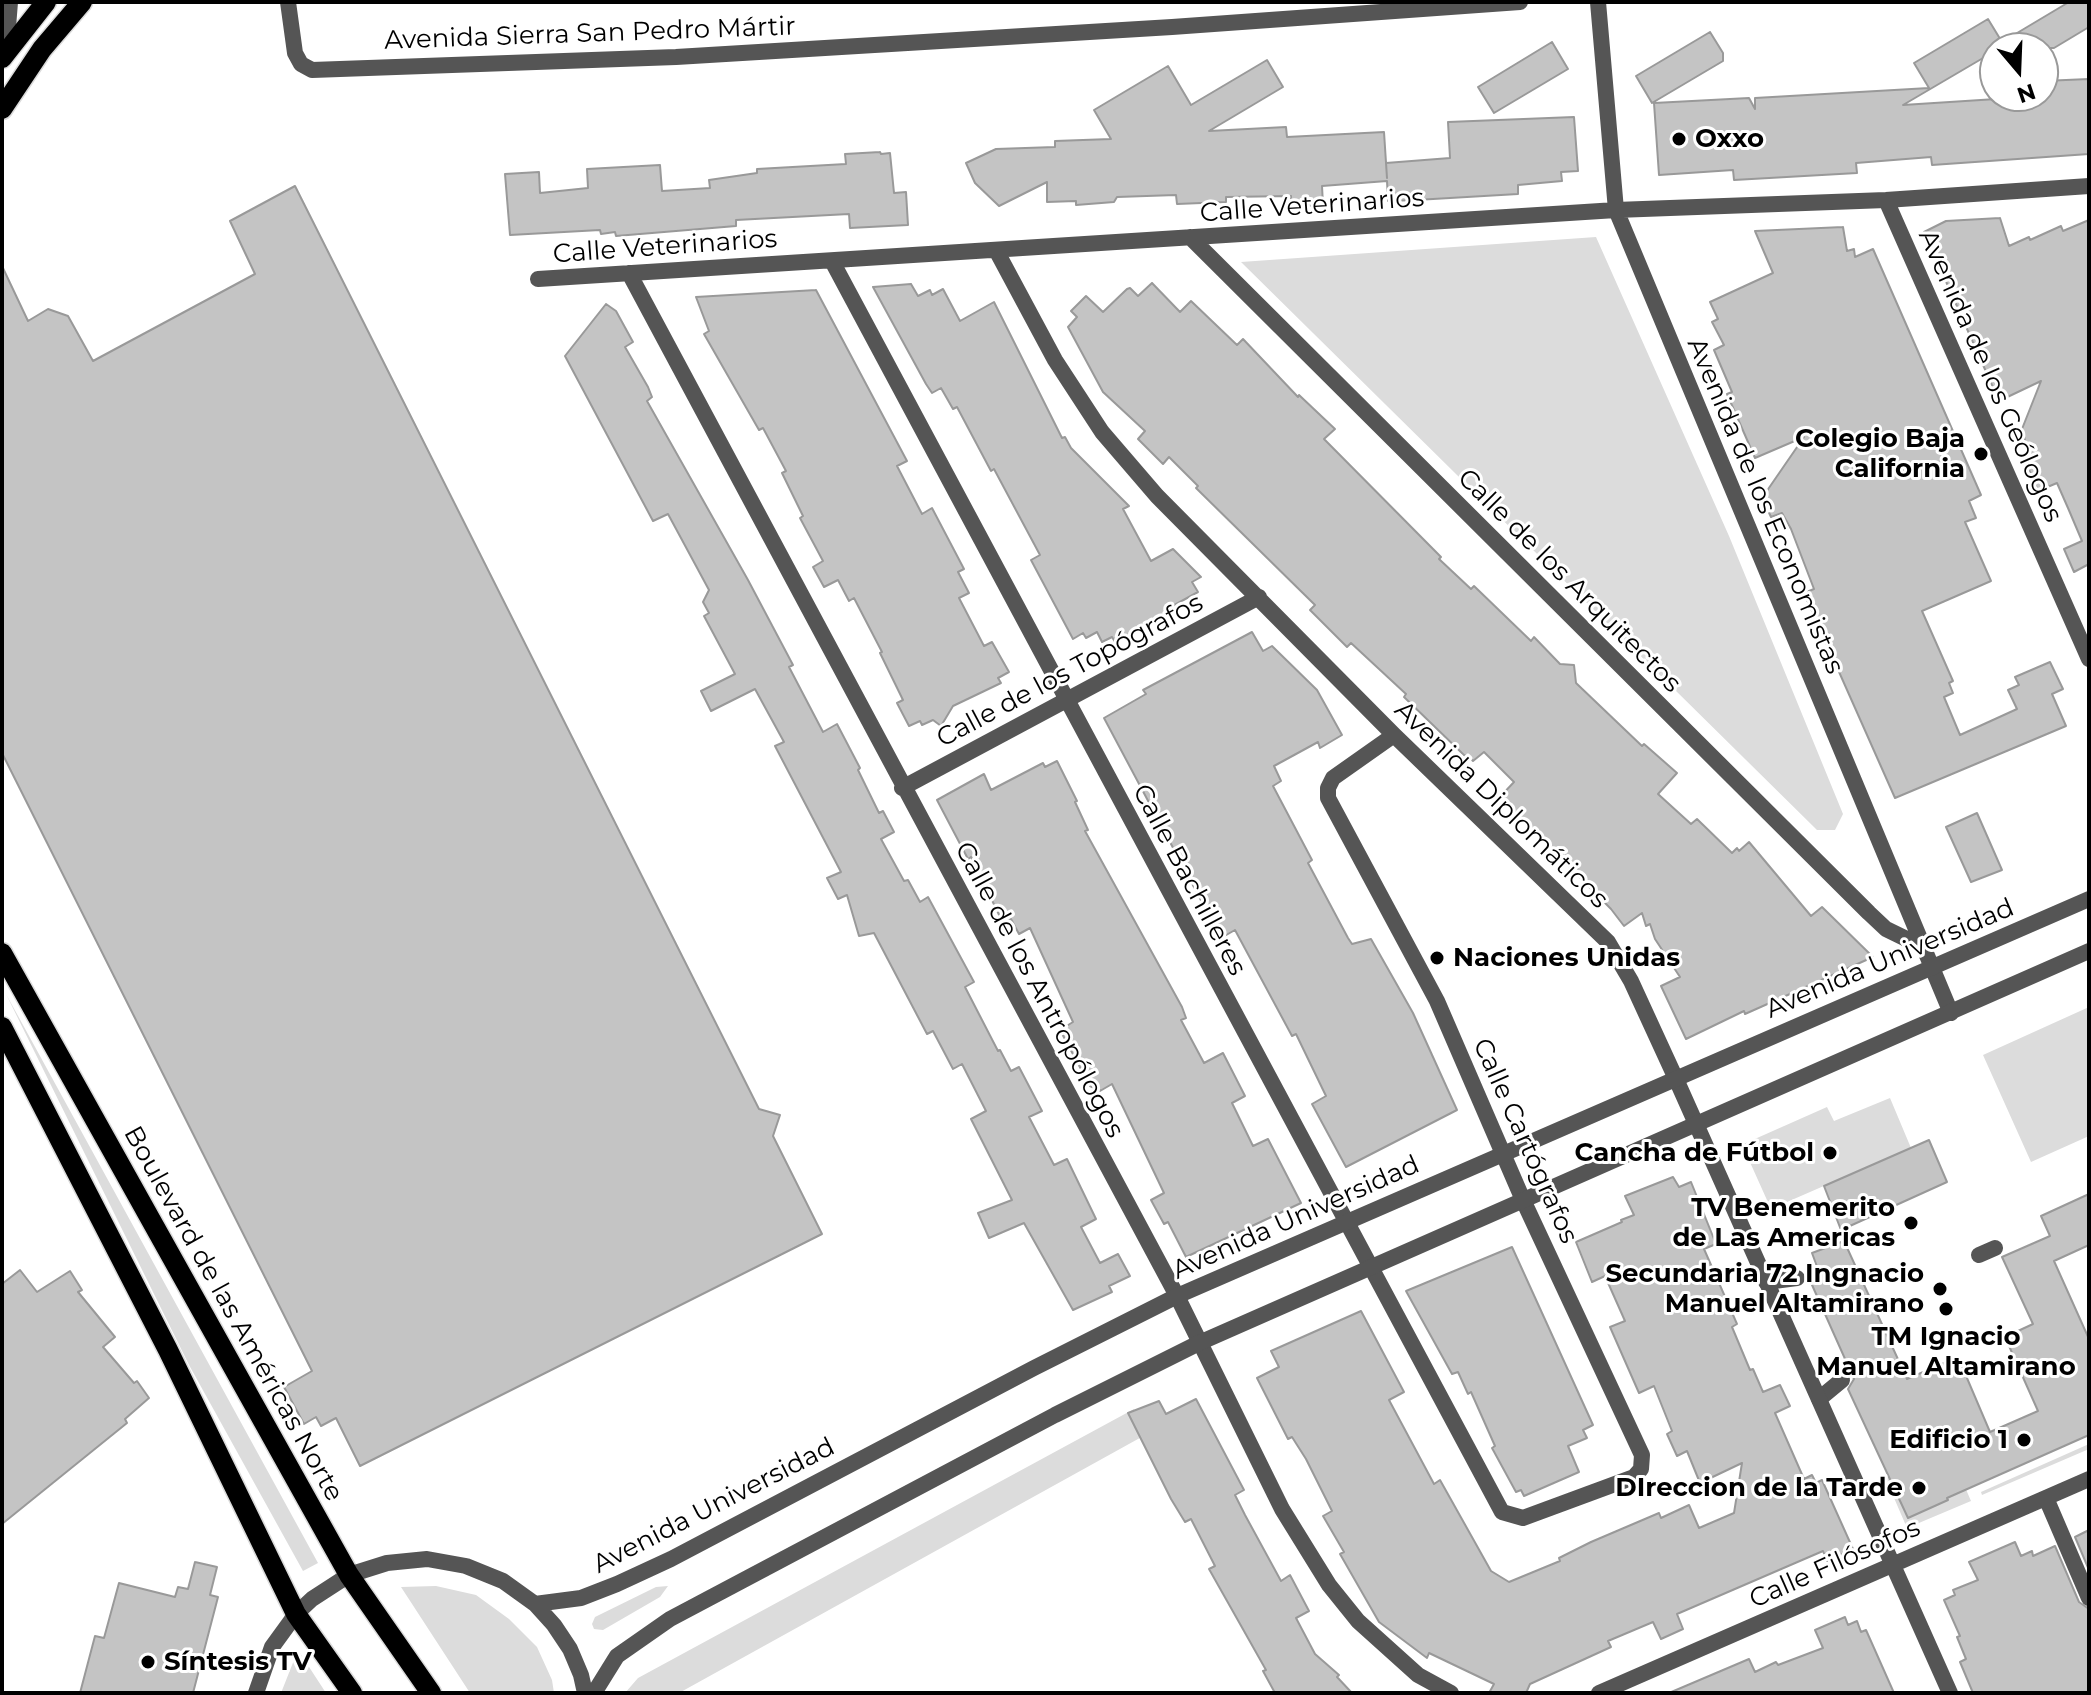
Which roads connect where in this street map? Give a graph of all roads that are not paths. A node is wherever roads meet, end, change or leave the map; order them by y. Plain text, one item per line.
1 (10, 2) edge
2 (46, 2) edge
3 (82, 2) edge
4 (288, 2) edge
5 (1520, 2) edge
6 (1598, 2) edge
7 (4, 55) edge
8 (2, 109) edge
9 (2089, 186) edge
10 (1886, 200) junction
11 (1616, 210) junction
12 (1190, 237) junction
13 (996, 250) junction
14 (832, 261) junction
15 (629, 273) junction
16 (538, 279) dead end
17 (1259, 597) junction
18 (2089, 659) edge
19 (1066, 700) junction
20 (1394, 735) junction
21 (902, 788) junction
22 (2089, 899) edge
23 (1923, 947) junction
24 (2089, 951) edge
25 (2, 953) edge
26 (1932, 967) junction
27 (1951, 1013) junction
28 (2, 1027) edge
29 (1676, 1079) junction
30 (1696, 1124) junction
31 (1503, 1154) junction
32 (1523, 1200) junction
33 (1345, 1222) junction
34 (1369, 1267) junction
35 (1797, 1278) dead end
36 (1766, 1282) junction
37 (1177, 1296) junction
38 (1199, 1343) junction
39 (1842, 1380) dead end
40 (1819, 1399) junction
41 (2089, 1479) edge
42 (2046, 1498) junction
43 (1511, 1516) joint
44 (1893, 1565) junction
45 (349, 1575) junction
46 (2089, 1598) edge
47 (535, 1604) junction
48 (296, 1614) junction
49 (256, 1693) edge
50 (352, 1693) edge
51 (431, 1693) edge
52 (585, 1693) edge
53 (594, 1693) edge
54 (1451, 1693) edge
55 (1599, 1693) edge
56 (1950, 1693) edge

1 - 7 street
2 - 7 main road
3 - 8 main road
4 - 5 street, Avenida Sierra San Pedro Mártir
6 - 11 street, Avenida de los Economistas
9 - 10 street, Calle Veterinarios
10 - 11 street, Calle Veterinarios
10 - 18 street, Avenida de los Geólogos
11 - 12 street, Calle Veterinarios
11 - 23 street, Avenida de los Economistas
12 - 13 street, Calle Veterinarios
12 - 23 street, Calle de los Arquitectos
13 - 14 street, Calle Veterinarios
13 - 17 street, Avenida Diplomáticos
14 - 15 street, Calle Veterinarios
14 - 19 street, Calle Bachilleres
15 - 16 street, Calle Veterinarios
15 - 21 street, Calle de los Antropólogos
17 - 19 street, Calle de los Topógrafos
17 - 20 street, Avenida Diplomáticos
19 - 21 street, Calle de los Topógrafos
19 - 33 street, Calle Bachilleres
20 - 29 street, Avenida Diplomáticos
20 - 31 street, Calle Cartógrafos
21 - 37 street, Calle de los Antropólogos
22 - 26 street, Avenida Universidad
23 - 26 street, Avenida de los Economistas
24 - 27 street
25 - 45 main road, Boulevard de las Américas Norte
26 - 27 street, Avenida de los Economistas
26 - 29 street, Avenida Universidad
27 - 30 street
28 - 48 main road
29 - 30 street, Avenida Diplomáticos
29 - 31 street, Avenida Universidad
30 - 32 street
30 - 36 street, Avenida Diplomáticos
31 - 32 street, Calle Cartógrafos
31 - 33 street, Avenida Universidad
32 - 34 street
32 - 43 street, Calle Cartógrafos
33 - 34 street, Calle Bachilleres
33 - 37 street, Avenida Universidad
34 - 38 street
34 - 43 street, Calle Bachilleres
35 - 36 street
36 - 40 street, Avenida Diplomáticos
37 - 38 street, Calle de los Antropólogos
37 - 47 street, Avenida Universidad
38 - 53 street
38 - 54 street, Calle de los Antropólogos
39 - 40 street
40 - 44 street, Avenida Diplomáticos
41 - 42 street, Calle Filósofos
42 - 44 street, Calle Filósofos
42 - 46 street
44 - 55 street, Calle Filósofos
44 - 56 street, Avenida Diplomáticos
45 - 47 street
45 - 48 street
45 - 51 main road, Boulevard de las Américas Norte
47 - 52 street
48 - 49 street
48 - 50 main road

